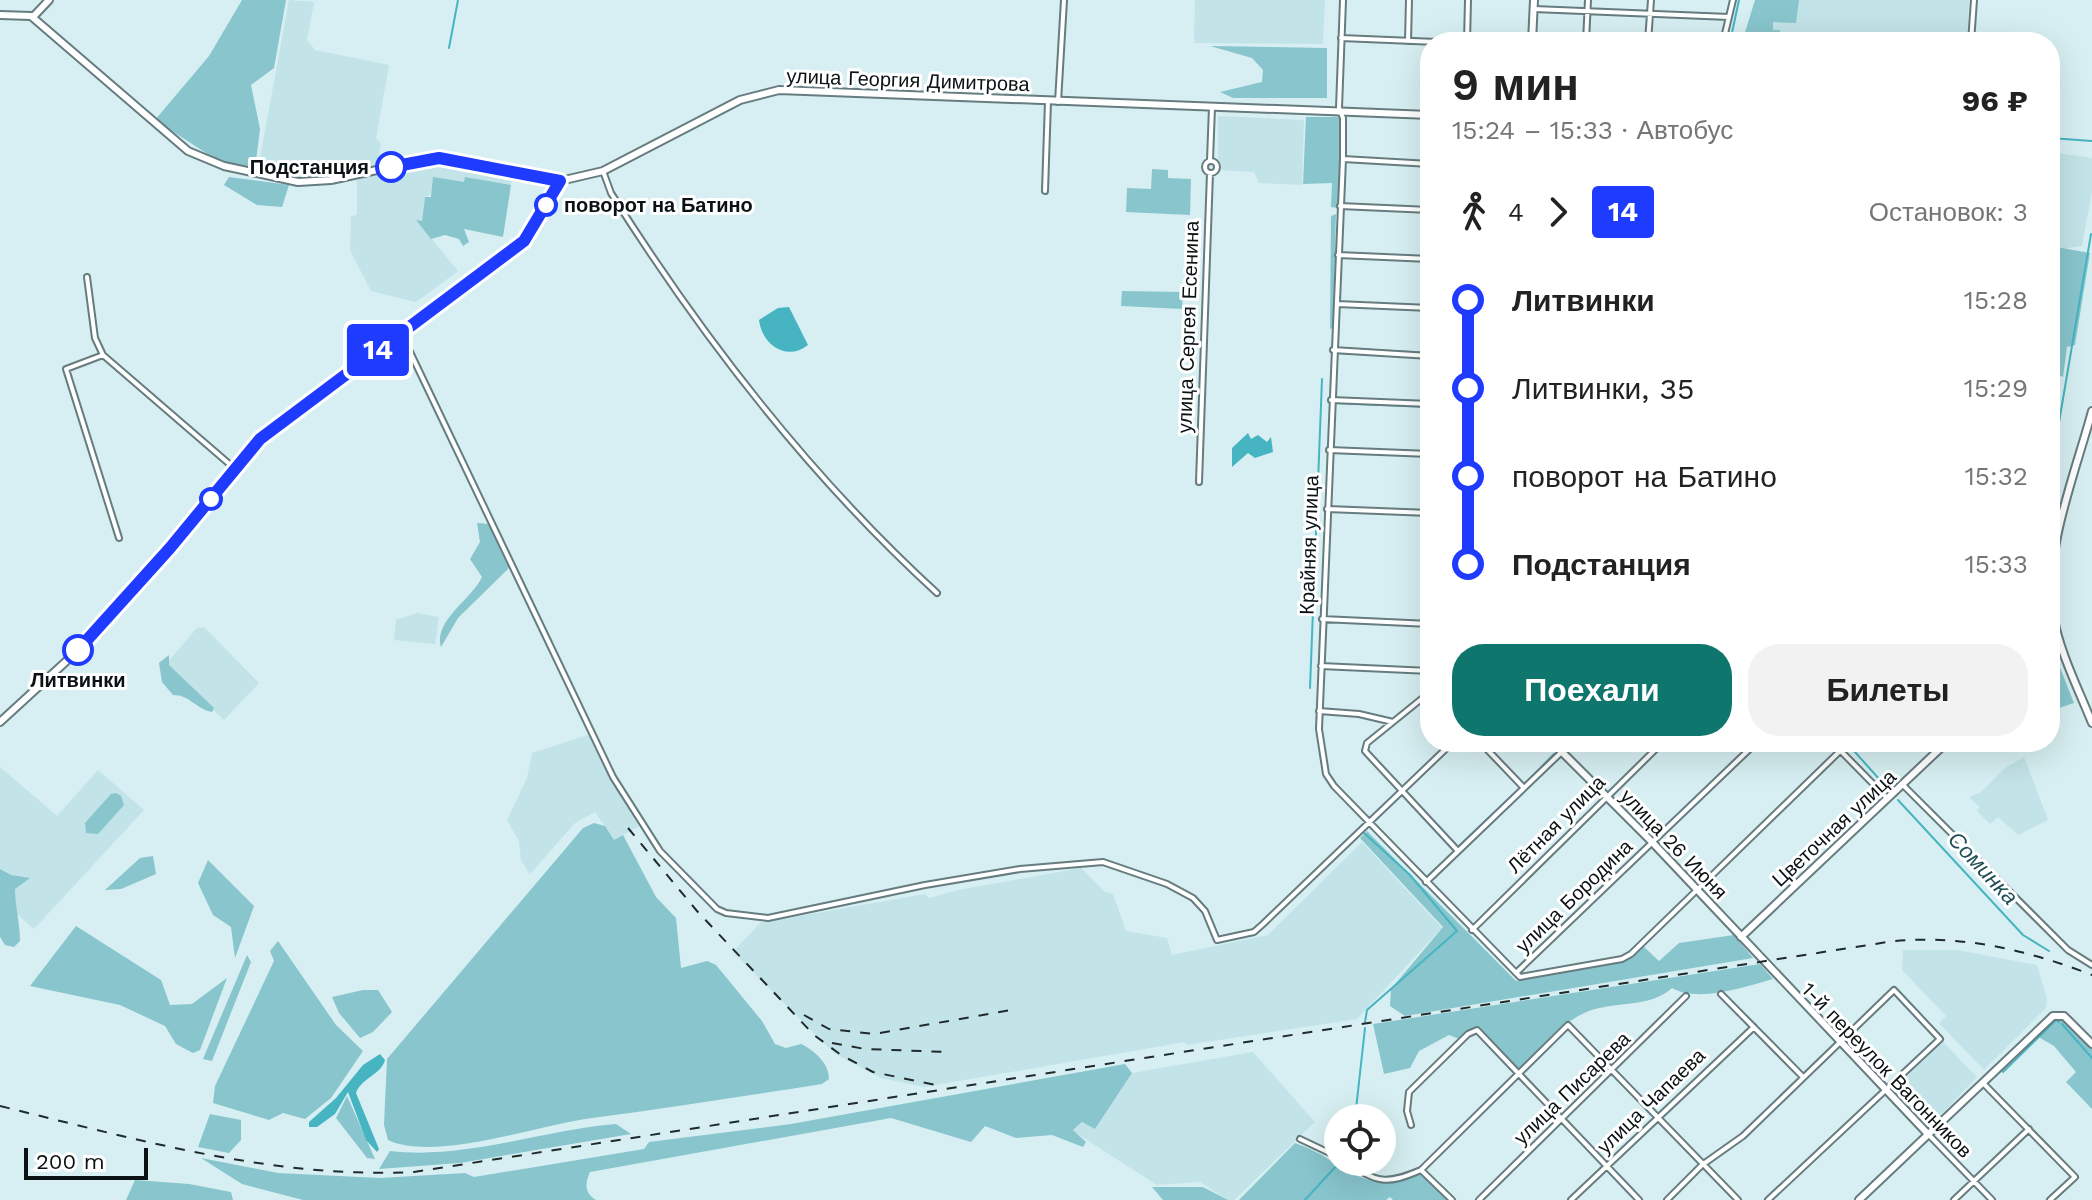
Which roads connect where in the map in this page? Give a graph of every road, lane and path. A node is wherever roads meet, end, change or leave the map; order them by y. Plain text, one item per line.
1 (49, 0) edge
2 (1064, 0) edge
3 (1343, 0) edge
4 (1409, 0) edge
5 (1468, 0) edge
6 (1534, 0) edge
7 (1588, 0) edge
8 (1651, 0) edge
9 (1733, 0) edge
10 (1974, 0) edge
11 (1534, 9) junction
12 (1587, 11) junction
13 (1650, 14) junction
14 (0, 15) edge
15 (33, 17) junction
16 (1729, 17) junction
17 (1467, 32) edge
18 (1533, 32) edge
19 (1586, 32) edge
20 (1649, 32) edge
21 (1725, 32) edge
22 (1972, 32) edge
23 (1341, 38) junction
24 (1408, 41) junction
25 (1420, 41) edge
26 (1048, 101) junction
27 (1058, 102) junction
28 (1212, 107) junction
29 (1342, 113) junction
30 (1420, 115) edge
31 (1343, 159) junction
32 (1210, 160) junction
33 (1420, 163) edge
34 (603, 171) junction
35 (1210, 173) junction
36 (560, 181) junction
37 (1045, 191) dead end
38 (1340, 206) junction
39 (1420, 210) edge
40 (1338, 255) junction
41 (1420, 259) edge
42 (87, 277) dead end
43 (1336, 304) junction
44 (1420, 308) edge
45 (401, 333) junction
46 (1333, 350) junction
47 (103, 355) junction
48 (1420, 355) edge
49 (1331, 400) junction
50 (1420, 404) edge
51 (2092, 411) edge
52 (1329, 450) junction
53 (1420, 454) edge
54 (234, 468) junction
55 (1199, 482) dead end
56 (1327, 509) junction
57 (1420, 513) edge
58 (2060, 537) edge
59 (119, 538) dead end
60 (937, 593) dead end
61 (1322, 619) junction
62 (1420, 624) edge
63 (2060, 640) edge
64 (1321, 666) junction
65 (1420, 671) edge
66 (1420, 700) edge
67 (1319, 711) junction
68 (0, 722) edge
69 (1393, 722) junction
70 (2092, 723) edge
71 (1443, 752) edge
72 (1490, 752) edge
73 (1562, 752) joint
74 (1653, 752) edge
75 (1747, 752) edge
76 (1839, 752) edge
77 (1841, 752) edge
78 (1937, 752) edge
79 (1903, 785) junction
80 (1524, 788) junction
81 (1402, 791) junction
82 (1607, 797) junction
83 (1888, 799) junction
84 (1370, 821) junction
85 (1653, 843) junction
86 (1458, 851) junction
87 (1426, 882) junction
88 (1697, 890) junction
89 (1472, 930) junction
90 (1741, 937) junction
91 (1760, 961) joint
92 (2092, 965) edge
93 (1518, 975) junction
94 (1721, 994) dead end
95 (1686, 996) dead end
96 (1754, 1027) junction
97 (1839, 1043) junction
98 (2092, 1044) edge
99 (1612, 1071) junction
100 (1517, 1073) junction
101 (1803, 1077) junction
102 (1981, 1082) junction
103 (1884, 1089) junction
104 (1658, 1117) junction
105 (1562, 1120) junction
106 (1411, 1125) dead end
107 (2029, 1129) junction
108 (1927, 1133) junction
109 (1300, 1139) dead end
110 (1324, 1150) edge
111 (1702, 1165) junction
112 (1606, 1166) junction
113 (1421, 1170) junction
114 (1373, 1176) edge
115 (1973, 1181) junction
116 (1452, 1200) edge
117 (1479, 1200) edge
118 (1571, 1200) edge
119 (1639, 1200) edge
120 (1667, 1200) edge
121 (1738, 1200) edge
122 (1768, 1200) edge
123 (1859, 1200) edge
124 (1954, 1200) edge
125 (1992, 1200) edge
126 (2050, 1200) edge

1 - 15 street
2 - 27 street
3 - 23 street, Крайняя улица
4 - 24 street
5 - 17 street
6 - 11 street
7 - 12 street
8 - 13 street
9 - 16 street
10 - 22 street
11 - 12 street
11 - 18 street
12 - 13 street
12 - 19 street
13 - 16 street
13 - 20 street
14 - 15 street
15 - 36 street, улица Георгия Димитрова
16 - 21 street
23 - 24 street
23 - 29 street, Крайняя улица
24 - 25 street
26 - 27 street, улица Георгия Димитрова
26 - 34 street, улица Георгия Димитрова
26 - 37 street
27 - 28 street, улица Георгия Димитрова
28 - 29 street, улица Георгия Димитрова
28 - 32 street, улица Сергея Есенина
29 - 30 street, улица Георгия Димитрова
29 - 31 street, Крайняя улица
31 - 33 street
31 - 38 street, Крайняя улица
32 - 35 street, улица Сергея Есенина
32 - 35 street, улица Сергея Есенина
34 - 36 street, улица Георгия Димитрова
34 - 60 street
35 - 55 street, улица Сергея Есенина
36 - 45 street
38 - 39 street
38 - 40 street, Крайняя улица
40 - 41 street
40 - 43 street, Крайняя улица
42 - 47 street
43 - 44 street
43 - 46 street, Крайняя улица
45 - 54 street
45 - 84 street
46 - 48 street
46 - 49 street, Крайняя улица
47 - 54 street
47 - 59 street
49 - 50 street
49 - 52 street, Крайняя улица
51 - 58 street
52 - 53 street
52 - 56 street, Крайняя улица
54 - 68 street
56 - 57 street
56 - 61 street, Крайняя улица
61 - 62 street
61 - 64 street, Крайняя улица
63 - 70 street
64 - 65 street
64 - 67 street, Крайняя улица
66 - 69 street
67 - 69 street
67 - 84 street, Крайняя улица
69 - 81 street
71 - 81 street
72 - 80 street
73 - 80 street
73 - 82 street, улица 26 Июня
74 - 82 street, Лётная улица
75 - 85 street, улица Бородина
76 - 88 street
77 - 83 street
78 - 79 street, Цветочная улица
79 - 83 street, Цветочная улица
79 - 92 street
80 - 86 street
81 - 84 street
81 - 86 street
82 - 85 street, улица 26 Июня
82 - 89 street, Лётная улица
83 - 90 street, Цветочная улица
84 - 87 street, Крайняя улица
85 - 88 street, улица 26 Июня
85 - 93 street, улица Бородина
86 - 87 street
87 - 89 street, Крайняя улица
88 - 90 street, улица 26 Июня
88 - 93 street
89 - 93 street, Крайняя улица
90 - 91 street, улица 26 Июня
91 - 97 street, 1-й переулок Вагонников
94 - 96 street
95 - 99 street, улица Писарева
96 - 101 street
96 - 104 street, улица Чапаева
97 - 101 street
97 - 103 street, 1-й переулок Вагонников
97 - 103 street
98 - 102 street
99 - 100 street
99 - 104 street
99 - 105 street, улица Писарева
100 - 105 street
100 - 106 street
100 - 113 street
101 - 111 street
102 - 107 street
102 - 108 street
103 - 108 street, 1-й переулок Вагонников
103 - 122 street
104 - 111 street
104 - 112 street, улица Чапаева
105 - 112 street
105 - 117 street, улица Писарева
107 - 115 street
107 - 126 street
108 - 115 street, 1-й переулок Вагонников
108 - 123 street
109 - 110 street
111 - 120 street
111 - 121 street
112 - 118 street, улица Чапаева
112 - 119 street
113 - 114 street
113 - 116 street
115 - 124 street
115 - 125 street, 1-й переулок Вагонников

